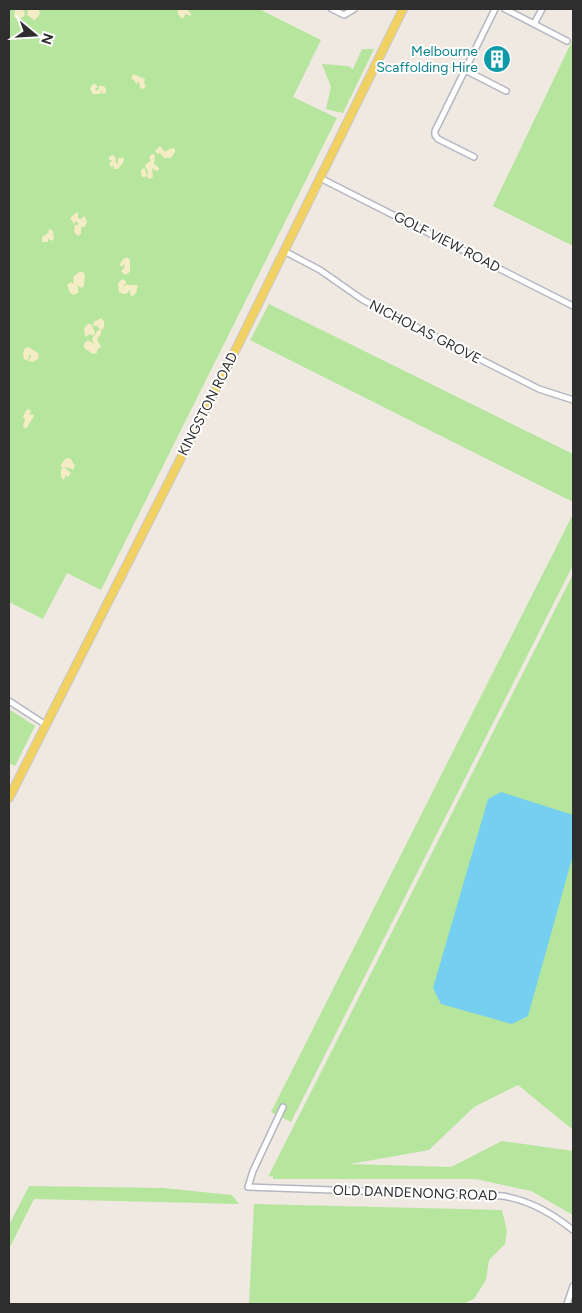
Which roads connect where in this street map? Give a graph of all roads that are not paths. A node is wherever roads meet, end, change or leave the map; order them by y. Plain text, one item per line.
1 (332, 9) edge
2 (354, 9) edge
3 (403, 9) edge
4 (495, 9) edge
5 (505, 9) edge
6 (542, 9) edge
7 (534, 24) junction
8 (567, 41) dead end
9 (465, 70) junction
10 (506, 91) dead end
11 (474, 157) dead end
12 (320, 178) junction
13 (284, 250) junction
14 (573, 306) edge
15 (573, 400) edge
16 (9, 701) edge
17 (46, 725) junction
18 (9, 798) edge
19 (283, 1107) dead end
20 (573, 1230) edge
21 (573, 1286) edge
22 (573, 1298) edge
23 (568, 1304) edge

1 - 2 street
3 - 12 main road, KINGSTON ROAD
4 - 9 street
5 - 7 street
6 - 7 street
7 - 8 street
9 - 10 street
9 - 11 street
12 - 13 main road, KINGSTON ROAD
12 - 14 street, GOLF VIEW ROAD
13 - 15 street, NICHOLAS GROVE
13 - 17 main road, KINGSTON ROAD
16 - 17 street
17 - 18 main road, KINGSTON ROAD
19 - 20 street, OLD DANDENONG ROAD
21 - 23 street
22 - 23 street

